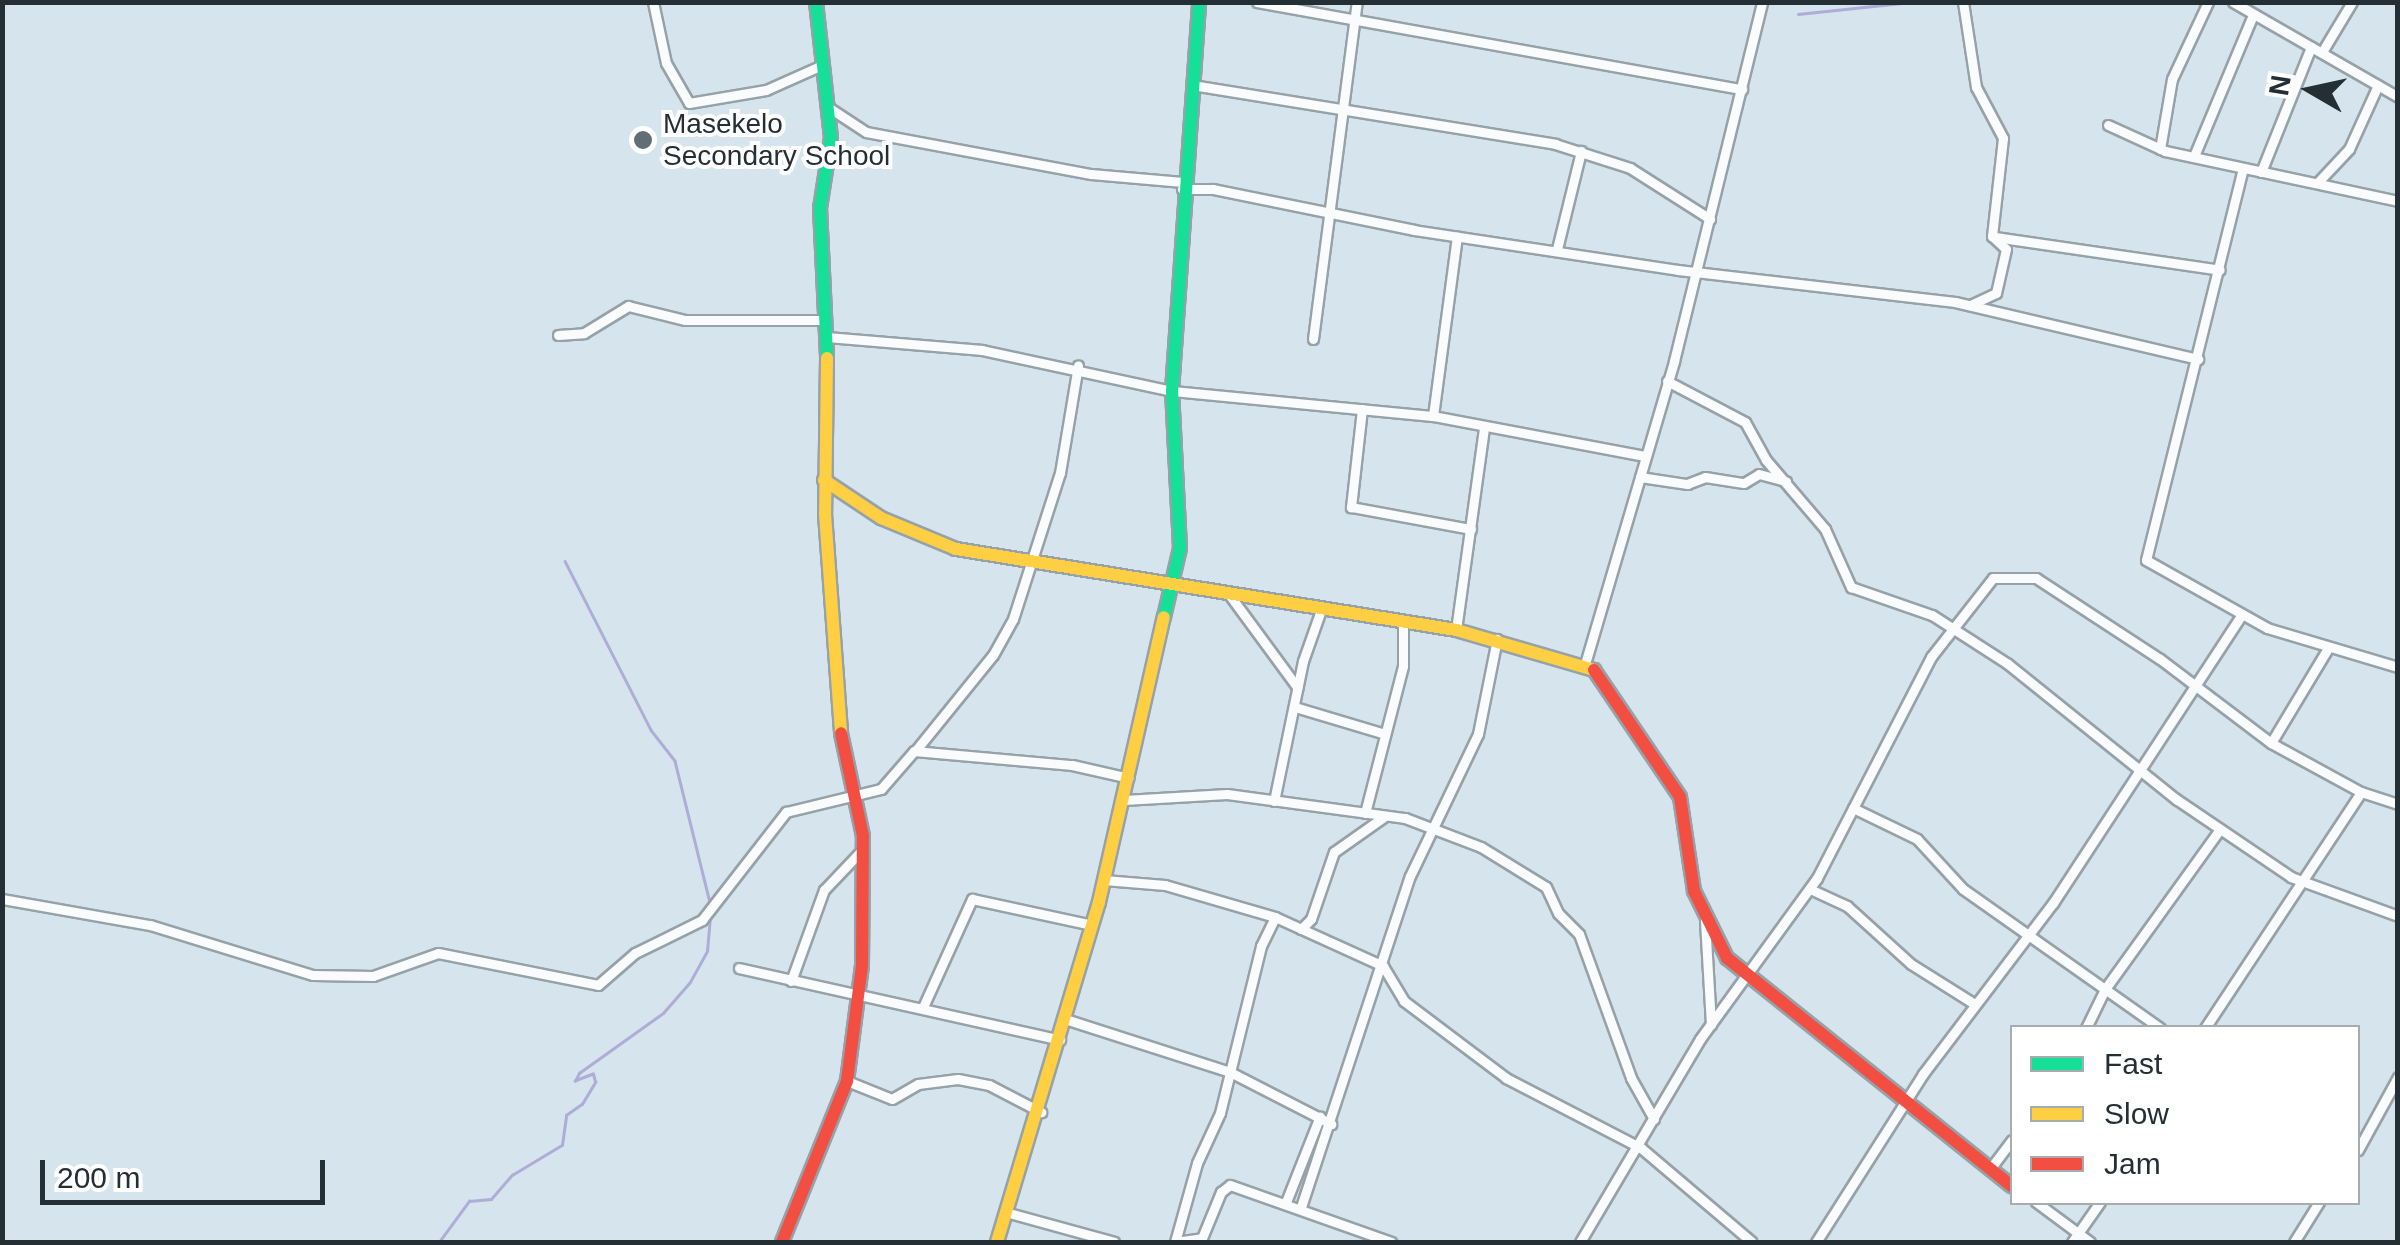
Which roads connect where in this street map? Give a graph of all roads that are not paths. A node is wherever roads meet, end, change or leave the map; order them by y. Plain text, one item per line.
1 (653, 2) edge
2 (816, 2) edge
3 (1199, 2) edge
4 (1258, 2) edge
5 (1356, 2) edge
6 (1762, 2) edge
7 (1963, 2) edge
8 (2208, 2) edge
9 (2233, 2) edge
10 (2352, 2) edge
11 (2254, 15) junction
12 (1354, 16) junction
13 (2311, 46) junction
14 (2322, 52) junction
15 (820, 66) junction
16 (1192, 84) junction
17 (2378, 85) junction
18 (1742, 88) junction
19 (2398, 97) edge
20 (1344, 106) junction
21 (828, 107) junction
22 (2108, 125) dead end
23 (2160, 149) junction
24 (1581, 151) junction
25 (2194, 156) junction
26 (2243, 168) junction
27 (2262, 172) junction
28 (2319, 182) junction
29 (1183, 186) junction
30 (2398, 201) edge
31 (1331, 210) junction
32 (1710, 219) junction
33 (1992, 236) junction
34 (1457, 237) junction
35 (1557, 249) junction
36 (2220, 270) junction
37 (1694, 272) junction
38 (1970, 305) junction
39 (826, 320) junction
40 (558, 335) dead end
41 (827, 337) junction
42 (1313, 339) dead end
43 (2198, 358) junction
44 (1078, 366) junction
45 (1667, 381) junction
46 (1172, 391) junction
47 (1362, 408) junction
48 (1432, 416) junction
49 (1484, 427) junction
50 (1644, 456) junction
51 (1640, 476) junction
52 (824, 480) junction
53 (1786, 480) junction
54 (1471, 529) junction
55 (1036, 560) junction
56 (1173, 587) junction
57 (1227, 592) junction
58 (1322, 607) junction
59 (2241, 616) junction
60 (1403, 620) junction
61 (1950, 626) junction
62 (1456, 630) junction
63 (1498, 639) junction
64 (2328, 648) junction
65 (1585, 664) junction
66 (2398, 667) edge
67 (1297, 688) junction
68 (2197, 688) junction
69 (1294, 707) junction
70 (1385, 734) junction
71 (2270, 743) junction
72 (916, 750) junction
73 (2139, 767) junction
74 (1129, 778) junction
75 (2362, 792) junction
76 (849, 794) junction
77 (1124, 800) junction
78 (1274, 801) junction
79 (2398, 804) edge
80 (1853, 808) junction
81 (1365, 813) junction
82 (1386, 816) junction
83 (1433, 824) junction
84 (2220, 829) junction
85 (862, 850) junction
86 (1104, 880) junction
87 (2300, 881) junction
88 (1810, 888) junction
89 (2, 899) edge
90 (2398, 916) edge
91 (1276, 917) junction
92 (1705, 918) junction
93 (1092, 924) junction
94 (1300, 929) junction
95 (2031, 932) junction
96 (1379, 964) junction
97 (738, 968) dead end
98 (1748, 976) junction
99 (792, 982) junction
100 (2105, 989) junction
101 (858, 997) junction
102 (1973, 1003) junction
103 (923, 1007) junction
104 (1066, 1019) junction
105 (1711, 1024) junction
106 (2087, 1025) edge
107 (2156, 1025) edge
108 (2208, 1025) edge
109 (1060, 1040) junction
110 (1230, 1072) junction
111 (2398, 1077) edge
112 (846, 1081) junction
113 (1908, 1101) junction
114 (1041, 1112) junction
115 (1320, 1116) junction
116 (1654, 1119) junction
117 (1331, 1124) junction
118 (2010, 1143) edge
119 (2360, 1146) edge
120 (1636, 1147) junction
121 (1990, 1169) junction
122 (2010, 1184) edge
123 (1286, 1202) junction
124 (2039, 1205) edge
125 (2098, 1205) edge
126 (2317, 1205) edge
127 (1301, 1207) junction
128 (1009, 1213) junction
129 (2075, 1238) edge
130 (1582, 1241) edge
131 (782, 1242) edge
132 (997, 1242) edge
133 (1114, 1242) edge
134 (1173, 1242) edge
135 (1391, 1242) edge
136 (1752, 1242) edge
137 (1816, 1242) edge
138 (2090, 1242) edge
139 (2294, 1242) edge

1 - 15 street
2 - 15 street
3 - 16 street
4 - 12 street
5 - 12 street
6 - 18 street
7 - 33 street
8 - 23 street
9 - 11 street
10 - 14 street
11 - 13 street
11 - 25 street
12 - 18 street
12 - 20 street
13 - 14 street
13 - 27 street
14 - 17 street
15 - 21 street
16 - 20 street
16 - 29 street
17 - 19 street
17 - 28 street
18 - 32 street
20 - 24 street
20 - 31 street
21 - 29 street
21 - 39 street
22 - 23 street
23 - 25 street
24 - 32 street
24 - 35 street
25 - 26 street
26 - 27 street
26 - 36 street
27 - 28 street
28 - 30 street
29 - 31 street
29 - 46 street
31 - 34 street
31 - 42 street
32 - 37 street
33 - 36 street
33 - 38 street
34 - 35 street
34 - 48 street
35 - 37 street
36 - 43 street
37 - 38 street
37 - 45 street
38 - 43 street
39 - 40 street
39 - 41 street
41 - 44 street
41 - 52 street
43 - 59 street
44 - 46 street
44 - 55 street
45 - 50 street
45 - 53 street
46 - 47 street
46 - 56 street
47 - 48 street
47 - 54 street
48 - 49 street
49 - 50 street
49 - 54 street
50 - 51 street
51 - 53 street
51 - 65 street
52 - 55 street
52 - 76 street
53 - 61 street
54 - 62 street
55 - 56 street
55 - 72 street
56 - 57 street
56 - 74 street
57 - 58 street
57 - 67 street
58 - 60 street
58 - 67 street
59 - 64 street
59 - 68 street
60 - 62 street
60 - 70 street
61 - 68 street
61 - 73 street
61 - 80 street
62 - 63 street
63 - 65 street
63 - 83 street
64 - 66 street
64 - 71 street
65 - 92 street
67 - 69 street
68 - 71 street
68 - 73 street
69 - 70 street
69 - 78 street
70 - 81 street
71 - 75 street
72 - 74 street
72 - 76 street
73 - 84 street
73 - 95 street
74 - 77 street
75 - 79 street
75 - 87 street
76 - 85 street
76 - 89 street
77 - 78 street
77 - 86 street
78 - 81 street
80 - 88 street
80 - 95 street
81 - 82 street
82 - 83 street
82 - 94 street
83 - 96 street
83 - 116 street
84 - 87 street
84 - 100 street
85 - 99 street
85 - 101 street
86 - 91 street
86 - 93 street
87 - 90 street
87 - 108 street
88 - 98 street
88 - 102 street
91 - 94 street
91 - 110 street
92 - 98 street
92 - 105 street
93 - 103 street
93 - 104 street
94 - 96 street
95 - 100 street
95 - 102 street
96 - 117 street
96 - 120 street
97 - 99 street
98 - 105 street
98 - 113 street
99 - 101 street
100 - 106 street
100 - 107 street
101 - 103 street
101 - 112 street
102 - 113 street
103 - 109 street
104 - 109 street
104 - 110 street
105 - 116 street
109 - 114 street
110 - 115 street
110 - 134 street
111 - 119 street
112 - 114 street
112 - 131 street
113 - 121 street
113 - 137 street
114 - 128 street
115 - 117 street
115 - 123 street
116 - 120 street
117 - 127 street
118 - 121 street
120 - 130 street
120 - 136 street
121 - 122 street
123 - 127 street
123 - 134 street
124 - 129 street
125 - 129 street
126 - 139 street
127 - 135 street
128 - 132 street
128 - 133 street
129 - 138 street

